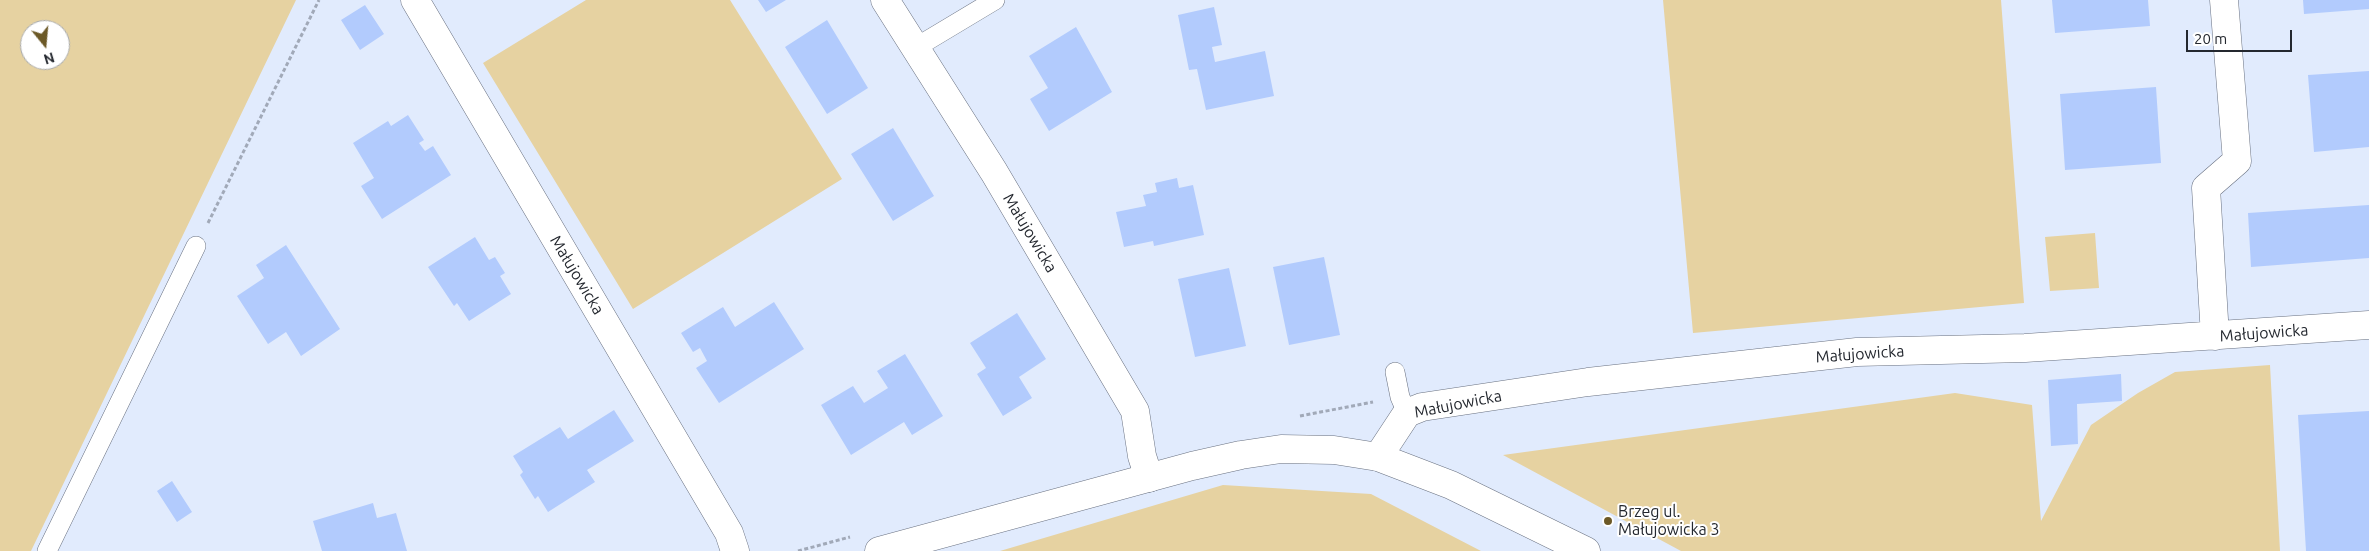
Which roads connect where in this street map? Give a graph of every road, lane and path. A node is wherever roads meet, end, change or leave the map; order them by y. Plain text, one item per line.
1 (319, 0) edge
2 (415, 0) edge
3 (885, 0) edge
4 (995, 0) edge
5 (2224, 0) edge
6 (916, 48) junction
7 (196, 246) joint
8 (2369, 325) edge
9 (2215, 336) junction
10 (1395, 372) dead end
11 (1407, 413) junction
12 (1378, 457) junction
13 (1149, 478) junction
14 (48, 551) edge
15 (735, 551) edge
16 (879, 551) edge
17 (1586, 551) edge

1 - 7 path
2 - 15 street, Małujowicka
3 - 6 street, Małujowicka
4 - 6 lane
5 - 9 street
6 - 13 street, Małujowicka
7 - 14 lane
8 - 9 street, Małujowicka
9 - 11 street, Małujowicka
10 - 11 lane
11 - 12 street, Małujowicka
12 - 13 street
12 - 17 street
13 - 16 street

